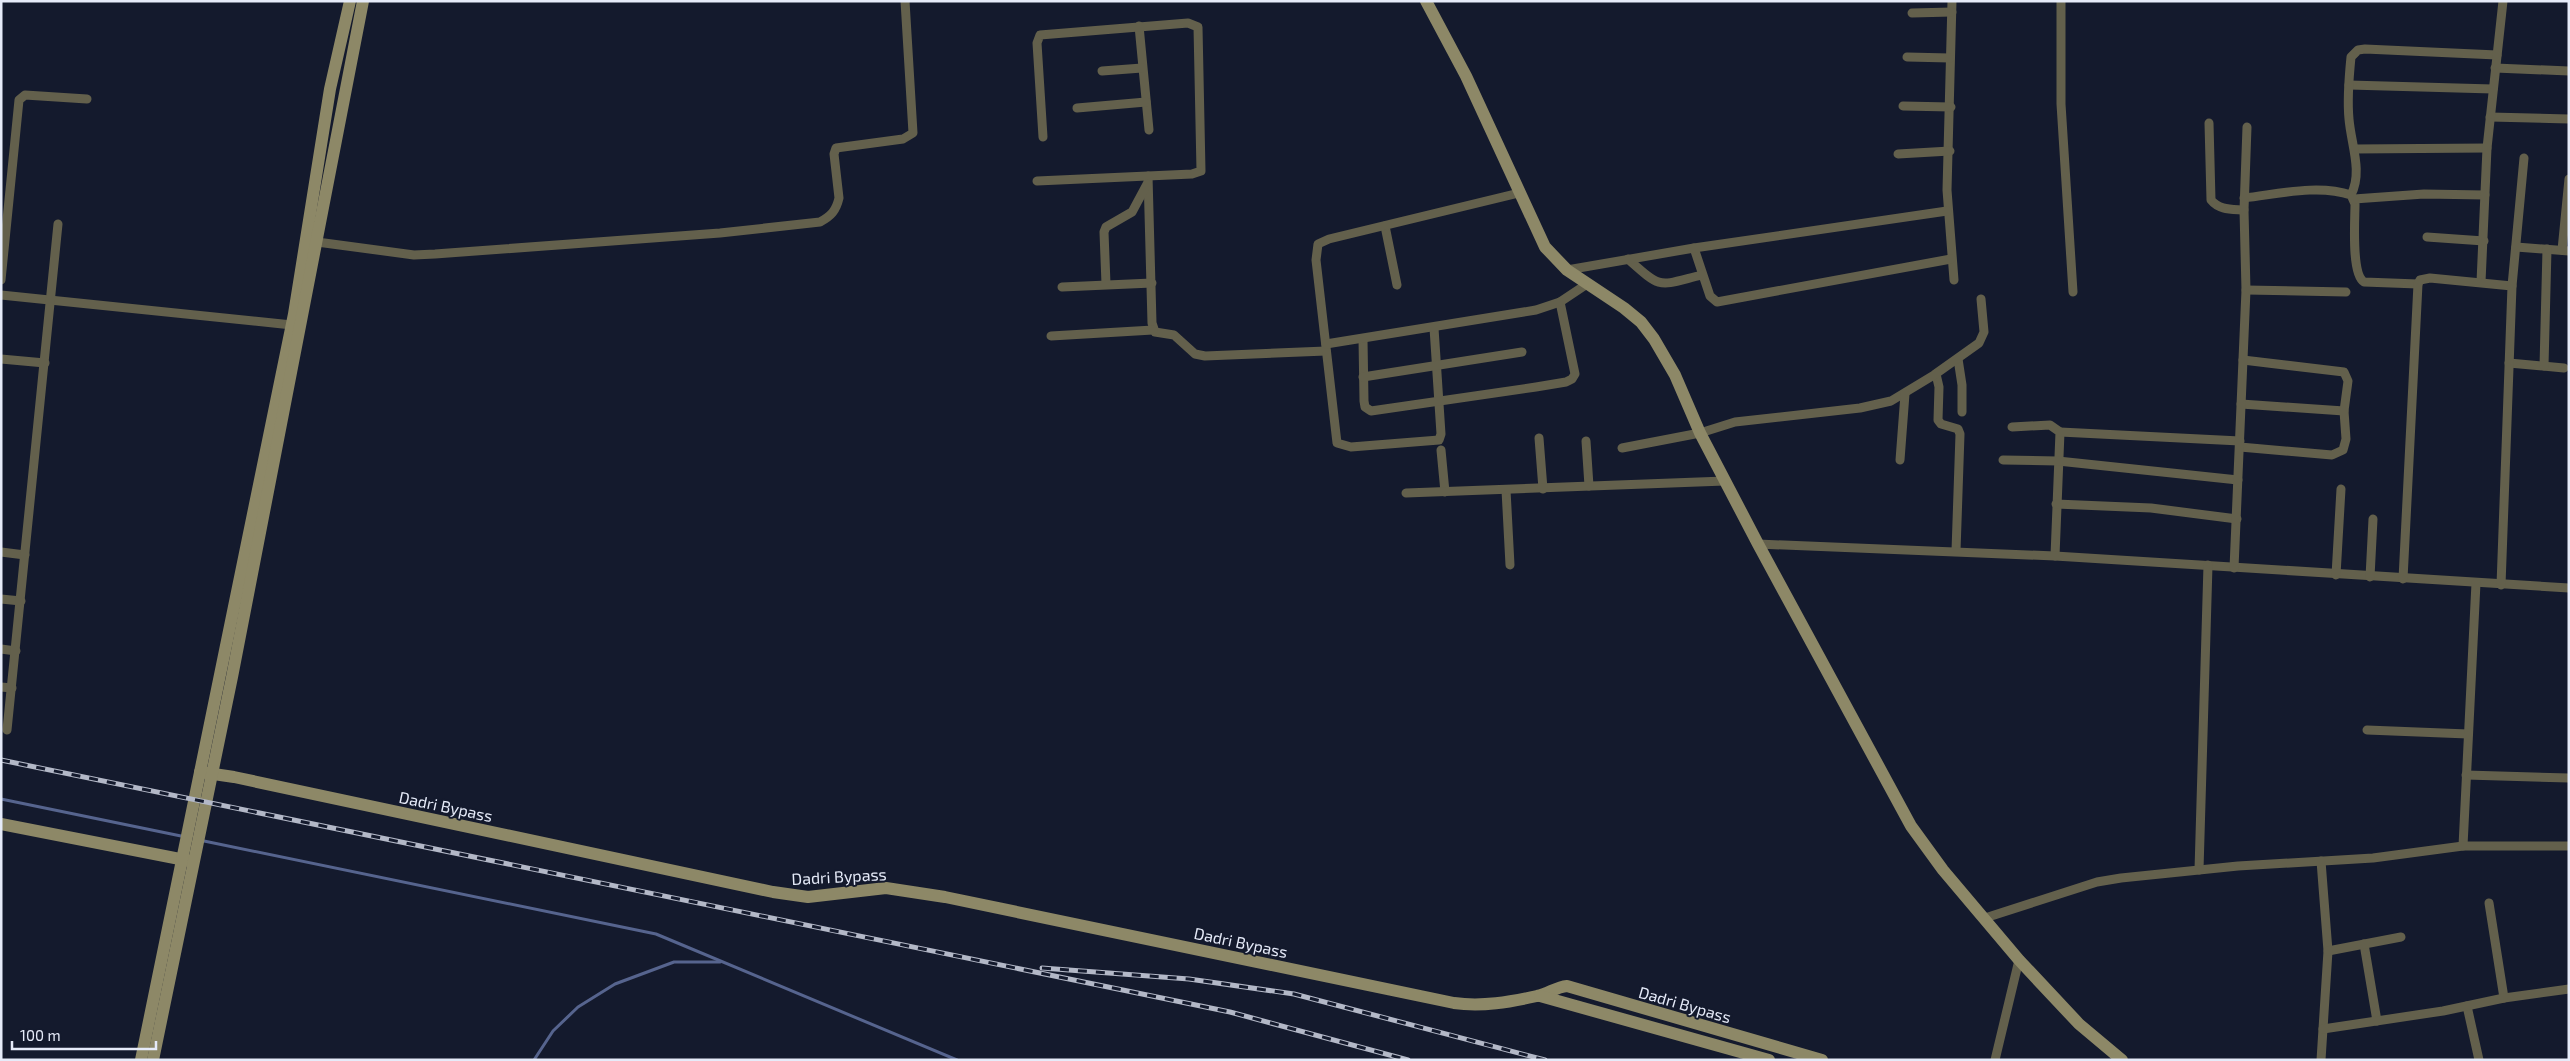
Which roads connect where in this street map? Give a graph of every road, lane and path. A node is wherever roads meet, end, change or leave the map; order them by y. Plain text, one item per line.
1 (350, 1) edge
2 (363, 1) edge
3 (905, 1) edge
4 (1426, 1) edge
5 (1952, 1) edge
6 (2061, 1) edge
7 (2503, 1) edge
8 (1952, 12) junction
9 (1912, 13) dead end
10 (1139, 26) junction
11 (2497, 55) junction
12 (1907, 57) dead end
13 (1950, 58) junction
14 (1142, 68) junction
15 (2495, 68) junction
16 (2569, 71) edge
17 (1102, 72) dead end
18 (2349, 85) junction
19 (2493, 89) junction
20 (87, 99) dead end
21 (1146, 102) junction
22 (1903, 106) dead end
23 (1951, 107) junction
24 (1077, 108) dead end
25 (2490, 116) junction
26 (2569, 119) edge
27 (2208, 123) dead end
28 (2247, 127) dead end
29 (1148, 130) dead end
30 (1043, 137) dead end
31 (2487, 148) junction
32 (2355, 149) junction
33 (1950, 151) junction
34 (1898, 154) dead end
35 (2524, 158) dead end
36 (1148, 179) junction
37 (2569, 179) edge
38 (1037, 181) dead end
39 (1519, 193) junction
40 (2485, 195) junction
41 (2353, 197) junction
42 (2244, 198) junction
43 (2244, 210) junction
44 (1947, 211) junction
45 (58, 224) dead end
46 (1385, 226) junction
47 (2427, 236) dead end
48 (2484, 241) junction
49 (317, 242) junction
50 (2516, 247) junction
51 (1694, 248) junction
52 (2547, 249) junction
53 (2565, 251) edge
54 (1628, 259) junction
55 (1951, 259) junction
56 (1567, 270) junction
57 (1702, 275) junction
58 (1, 280) edge
59 (1954, 280) dead end
60 (2481, 282) junction
61 (1152, 283) junction
62 (1106, 284) junction
63 (1587, 284) junction
64 (2418, 284) junction
65 (1397, 285) dead end
66 (2512, 286) junction
67 (1062, 287) dead end
68 (2246, 290) junction
69 (2073, 292) dead end
70 (2346, 292) dead end
71 (1, 295) edge
72 (1981, 299) dead end
73 (50, 301) junction
74 (1560, 302) junction
75 (292, 325) junction
76 (1434, 328) junction
77 (1153, 330) junction
78 (1051, 336) dead end
79 (1363, 339) junction
80 (1326, 347) junction
81 (1522, 352) dead end
82 (1958, 358) junction
83 (1, 359) edge
84 (2243, 360) junction
85 (45, 363) junction
86 (2509, 363) junction
87 (1437, 365) junction
88 (2544, 366) junction
89 (2564, 368) dead end
90 (1936, 374) junction
91 (1363, 377) junction
92 (1905, 394) junction
93 (1439, 403) junction
94 (2241, 404) junction
95 (2344, 411) junction
96 (1962, 412) dead end
97 (2012, 426) dead end
98 (1700, 432) junction
99 (2060, 432) junction
100 (1539, 438) dead end
101 (1586, 441) dead end
102 (2240, 444) junction
103 (1622, 448) dead end
104 (1441, 450) dead end
105 (1900, 460) dead end
106 (2003, 460) dead end
107 (2058, 461) junction
108 (2238, 480) junction
109 (1725, 481) junction
110 (1588, 486) junction
111 (1543, 489) junction
112 (2341, 489) dead end
113 (1506, 490) junction
114 (1445, 492) junction
115 (1406, 493) dead end
116 (2056, 504) junction
117 (2236, 519) junction
118 (2372, 519) dead end
119 (1758, 544) junction
120 (1956, 551) junction
121 (1, 552) edge
122 (25, 555) junction
123 (2055, 556) junction
124 (1510, 565) dead end
125 (2208, 565) junction
126 (2234, 568) junction
127 (2336, 575) junction
128 (2370, 577) junction
129 (2403, 579) junction
130 (2476, 583) junction
131 (2500, 585) junction
132 (2569, 588) edge
133 (1, 599) edge
134 (21, 601) junction
135 (1, 649) edge
136 (16, 650) junction
137 (1, 687) edge
138 (12, 688) junction
139 (7, 730) dead end
140 (2367, 730) dead end
141 (2468, 734) junction
142 (206, 773) junction
143 (2466, 775) junction
144 (2569, 778) edge
145 (1, 824) edge
146 (2463, 846) junction
147 (2569, 846) edge
148 (188, 861) junction
149 (2321, 861) junction
150 (2199, 870) junction
151 (2489, 903) dead end
152 (1984, 918) junction
153 (2401, 937) dead end
154 (2364, 944) junction
155 (2328, 951) junction
156 (2020, 960) junction
157 (2569, 989) edge
158 (1540, 996) junction
159 (2504, 998) junction
160 (2467, 1006) junction
161 (2377, 1021) junction
162 (2323, 1029) junction
163 (141, 1060) edge
164 (153, 1060) edge
165 (1769, 1060) edge
166 (1822, 1060) edge
167 (1995, 1060) edge
168 (2122, 1060) edge
169 (2321, 1060) edge
170 (2480, 1060) edge

1 - 75 main road
2 - 49 main road
3 - 49 street
4 - 39 main road
5 - 8 street
6 - 69 street
7 - 11 street
8 - 9 street
8 - 13 street
10 - 14 street
10 - 30 street
10 - 36 street
11 - 15 street
11 - 18 street
12 - 13 street
13 - 23 street
14 - 17 street
14 - 21 street
15 - 16 street
15 - 19 street
18 - 19 street
18 - 32 street
19 - 25 street
20 - 58 street
21 - 24 street
21 - 29 street
22 - 23 street
23 - 33 street
25 - 26 street
25 - 31 street
27 - 43 street
28 - 42 street
31 - 32 street
31 - 40 street
32 - 41 street
33 - 34 street
33 - 44 street
35 - 50 street
36 - 38 street
36 - 61 street
36 - 62 street
37 - 53 street
39 - 46 street
39 - 56 main road
40 - 41 street
40 - 48 street
41 - 42 street
41 - 64 street
42 - 43 street
43 - 68 street
44 - 51 street
44 - 55 street
45 - 73 street
46 - 65 street
46 - 80 street
47 - 48 street
48 - 60 street
49 - 142 main road
50 - 52 street
50 - 66 street
51 - 54 street
51 - 57 street
52 - 53 street
52 - 88 street
54 - 56 street
54 - 57 street
55 - 57 street
55 - 59 street
56 - 63 main road
60 - 64 street
60 - 66 street
61 - 62 street
61 - 77 street
62 - 67 street
63 - 74 street
63 - 98 main road
64 - 129 street
66 - 86 street
68 - 70 street
68 - 84 street
71 - 73 street
72 - 82 street
73 - 75 street
73 - 85 street
74 - 76 street
74 - 93 street
75 - 142 main road
76 - 79 street
76 - 87 street
77 - 78 street
77 - 80 street
79 - 80 street
79 - 91 street
80 - 93 street
81 - 87 street
82 - 90 street
82 - 96 street
83 - 85 street
84 - 94 street
84 - 95 street
85 - 122 street
86 - 88 street
86 - 131 street
87 - 91 street
87 - 93 street
88 - 89 street
90 - 92 street
90 - 120 street
91 - 93 street
92 - 98 street
92 - 105 street
94 - 95 street
94 - 102 street
95 - 102 street
97 - 99 street
98 - 103 street
98 - 109 main road
99 - 102 street
99 - 107 street
100 - 111 street
101 - 110 street
102 - 108 street
104 - 114 street
106 - 107 street
107 - 108 street
107 - 116 street
108 - 117 street
109 - 110 street
109 - 119 main road
110 - 111 street
111 - 113 street
112 - 127 street
113 - 114 street
113 - 124 street
114 - 115 street
116 - 117 street
116 - 123 street
117 - 126 street
118 - 128 street
119 - 120 street
119 - 152 main road
120 - 123 street
121 - 122 street
122 - 134 street
123 - 125 street
125 - 126 street
125 - 150 street
126 - 127 street
127 - 128 street
128 - 129 street
129 - 130 street
130 - 131 street
130 - 141 street
131 - 132 street
133 - 134 street
134 - 136 street
135 - 136 street
136 - 138 street
137 - 138 street
138 - 139 street
140 - 141 street
141 - 143 street
142 - 148 main road
142 - 158 main road, Dadri Bypass
143 - 144 street
143 - 146 street
145 - 148 main road
146 - 147 street
146 - 149 street
148 - 163 main road
148 - 164 main road
149 - 150 street
149 - 155 street
150 - 152 street
151 - 159 street
152 - 156 main road
153 - 154 street
154 - 155 street
154 - 161 street
155 - 162 street
156 - 167 street
156 - 168 main road
157 - 159 street
158 - 165 main road, Dadri Bypass
158 - 166 main road, Dadri Bypass
159 - 160 street
160 - 161 street
160 - 170 street
161 - 162 street
162 - 169 street

